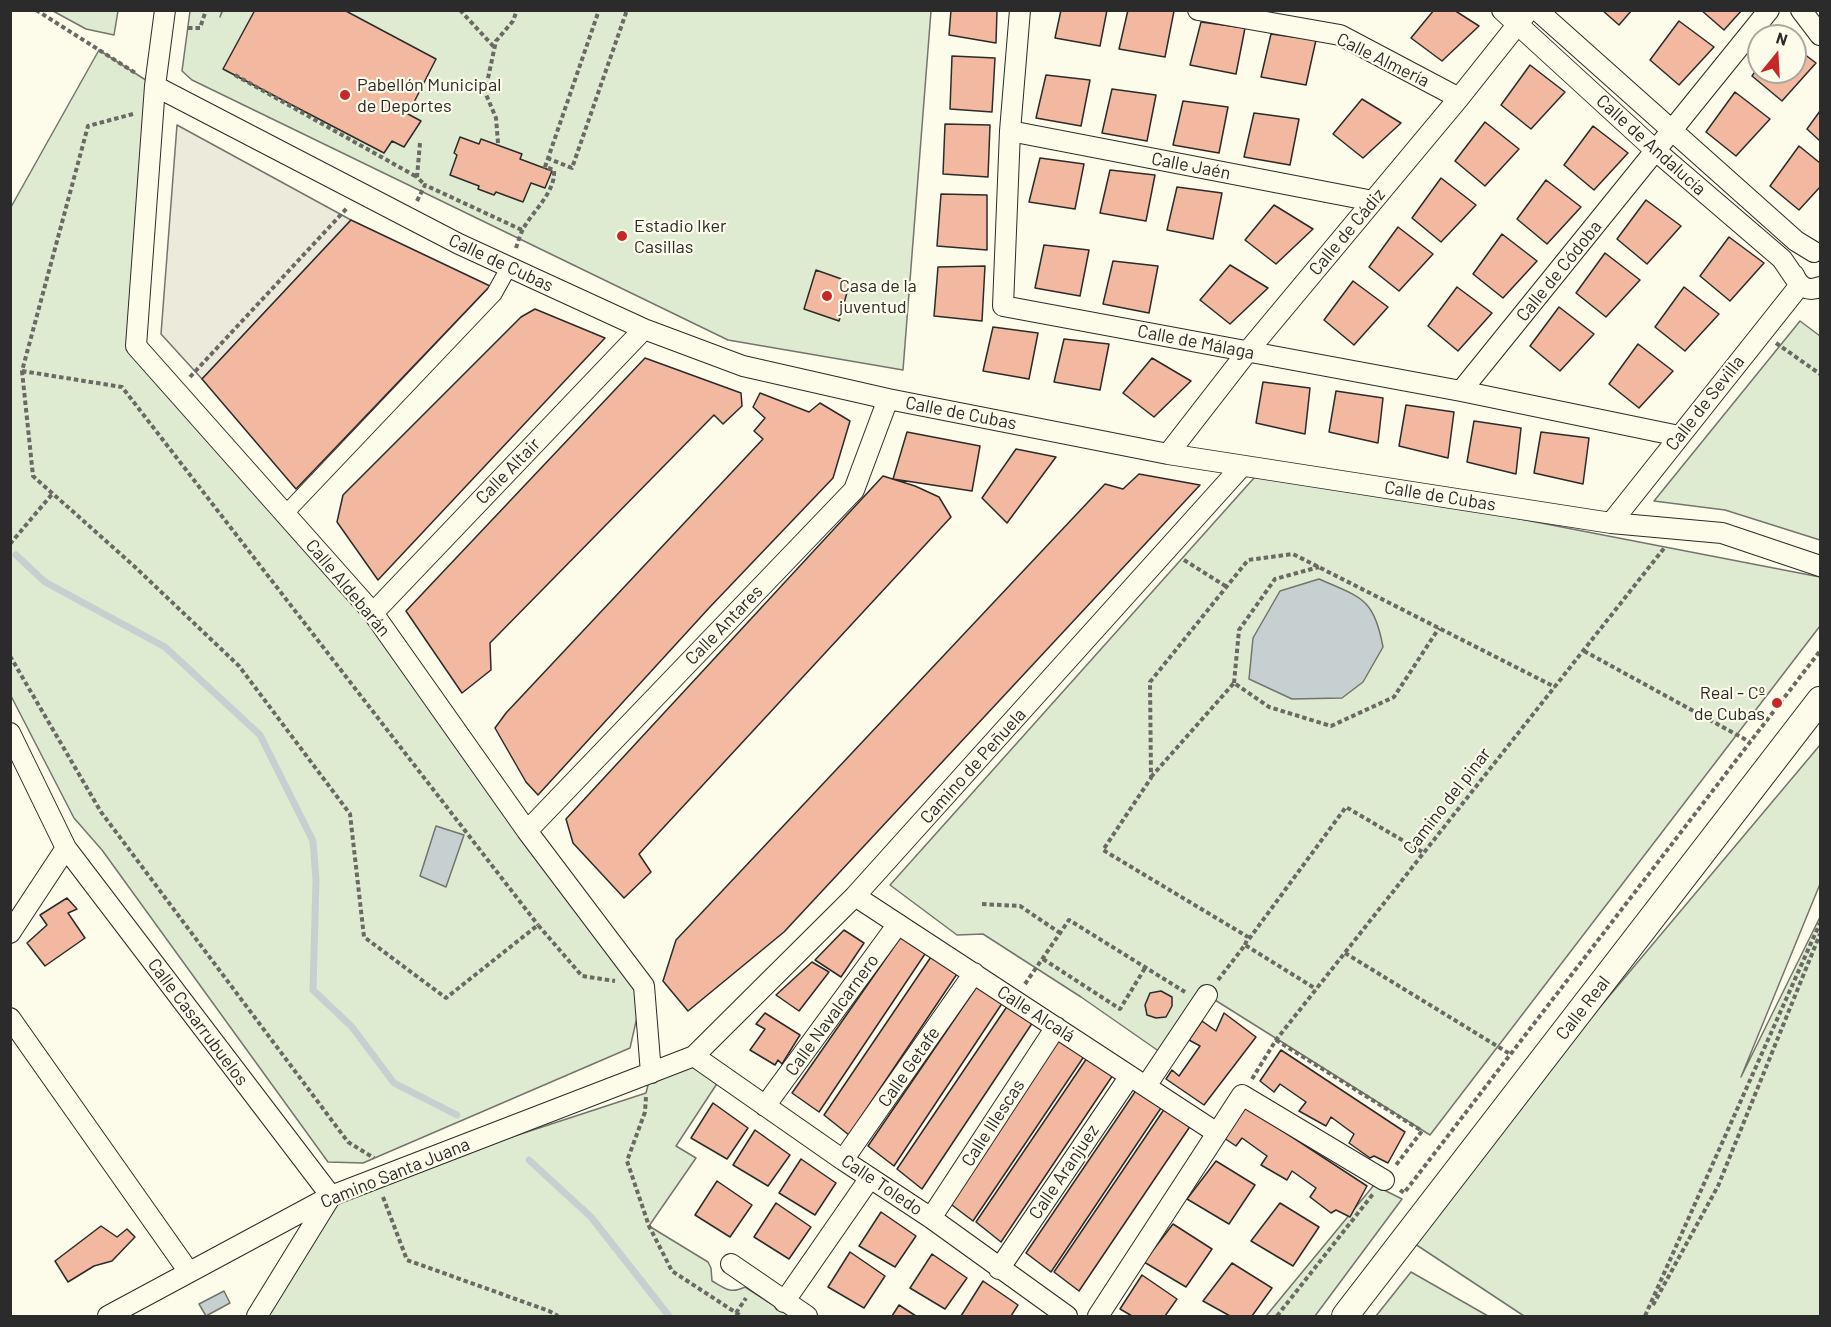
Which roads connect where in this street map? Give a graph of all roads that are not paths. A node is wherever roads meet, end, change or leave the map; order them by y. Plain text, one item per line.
1 (165, 10) edge
2 (1020, 10) edge
3 (1198, 10) edge
4 (1502, 10) edge
5 (1537, 10) edge
6 (1769, 10) edge
7 (1801, 10) edge
8 (1523, 17) edge
9 (1821, 34) edge
10 (155, 86) junction
11 (1459, 98) junction
12 (1010, 131) junction
13 (1672, 131) junction
14 (1656, 151) junction
15 (1373, 201) junction
16 (1817, 253) edge
17 (509, 267) junction
18 (1805, 285) edge
19 (1821, 299) edge
20 (644, 330) junction
21 (1248, 351) junction
22 (1461, 391) junction
23 (888, 399) junction
24 (1679, 436) junction
25 (1167, 454) junction
26 (1242, 466) junction
27 (285, 514) junction
28 (1611, 523) junction
29 (1821, 566) edge
30 (373, 613) junction
31 (1821, 700) edge
32 (10, 733) edge
33 (527, 831) junction
34 (66, 848) junction
35 (855, 896) junction
36 (898, 924) junction
37 (10, 933) edge
38 (974, 973) junction
39 (1205, 999) road end
40 (10, 1018) edge
41 (1056, 1027) junction
42 (694, 1056) junction
43 (651, 1073) junction
44 (1138, 1081) junction
45 (765, 1106) junction
46 (1217, 1133) junction
47 (843, 1160) junction
48 (870, 1178) junction
49 (1384, 1180) road end
50 (331, 1196) junction
51 (931, 1218) junction
52 (731, 1264) dead end
53 (999, 1269) junction
54 (189, 1272) junction
55 (784, 1302) junction
56 (1067, 1316) edge
57 (108, 1317) edge
58 (257, 1317) edge
59 (807, 1317) edge
60 (1098, 1317) edge
61 (1345, 1317) edge

1 - 10 street, Calle Aldebarán
2 - 12 street, Calle de Málaga
3 - 11 street, Calle Almería
4 - 8 street, Calle de Andalucía
5 - 13 street, Calle de Andalucía
6 - 13 street, Calle de Códoba
7 - 9 street
8 - 11 street, Calle de Cádiz
8 - 14 street, Calle de Andalucía
10 - 17 street, Calle de Cubas
10 - 27 street, Calle Aldebarán
11 - 15 street, Calle de Cádiz
12 - 15 street, Calle Jaén
12 - 21 street, Calle de Málaga
13 - 14 street, Calle de Códoba
13 - 16 street, Calle de Andalucía
14 - 18 street, Calle de Andalucía
14 - 22 street, Calle de Códoba
15 - 21 street, Calle de Cádiz
16 - 18 street
17 - 20 street, Calle de Cubas
17 - 27 street
18 - 19 street, Calle de Andalucía
18 - 24 street, Calle de Sevilla
20 - 23 street, Calle de Cubas
20 - 30 street, Calle Altair
21 - 22 street, Calle de Málaga
21 - 25 street, Calle de Cádiz
22 - 24 street, Calle de Málaga
23 - 25 street, Calle de Cubas
23 - 33 street, Calle Antares
24 - 28 street, Calle de Sevilla
25 - 26 street, Calle de Cubas
26 - 28 street, Calle de Cubas
26 - 35 street, Camino de Peñuela
27 - 30 street, Calle Aldebarán
28 - 29 street, Calle de Cubas
30 - 33 street, Calle Aldebarán
31 - 61 street, Calle Real
32 - 34 street, Calle Casarrubuelos
33 - 43 street, Calle Aldebarán
34 - 37 street
34 - 50 street, Calle Casarrubuelos
35 - 36 street, Calle Alcalá
35 - 42 street, Camino de Peñuela
36 - 38 street, Calle Alcalá
36 - 45 street, Calle Navalcarnero
38 - 41 street, Calle Alcalá
38 - 47 street, Calle Getafe
39 - 44 street, Calle Aranjuez
40 - 54 street
41 - 44 street, Calle Alcalá
41 - 51 street, Calle Illescas
42 - 43 street, Camino Santa Juana
42 - 45 street, Calle Toledo
43 - 50 street, Camino Santa Juana
44 - 46 street, Calle Alcalá
44 - 53 street, Calle Aranjuez
45 - 47 street, Calle Toledo
46 - 49 street
46 - 60 street
47 - 48 street, Calle Toledo
48 - 51 street, Calle Toledo
48 - 55 street
50 - 54 street, Camino Santa Juana
50 - 58 street
51 - 53 street, Calle Toledo
52 - 55 street
53 - 56 street, Calle Toledo
54 - 57 street, Camino Santa Juana
55 - 59 street

